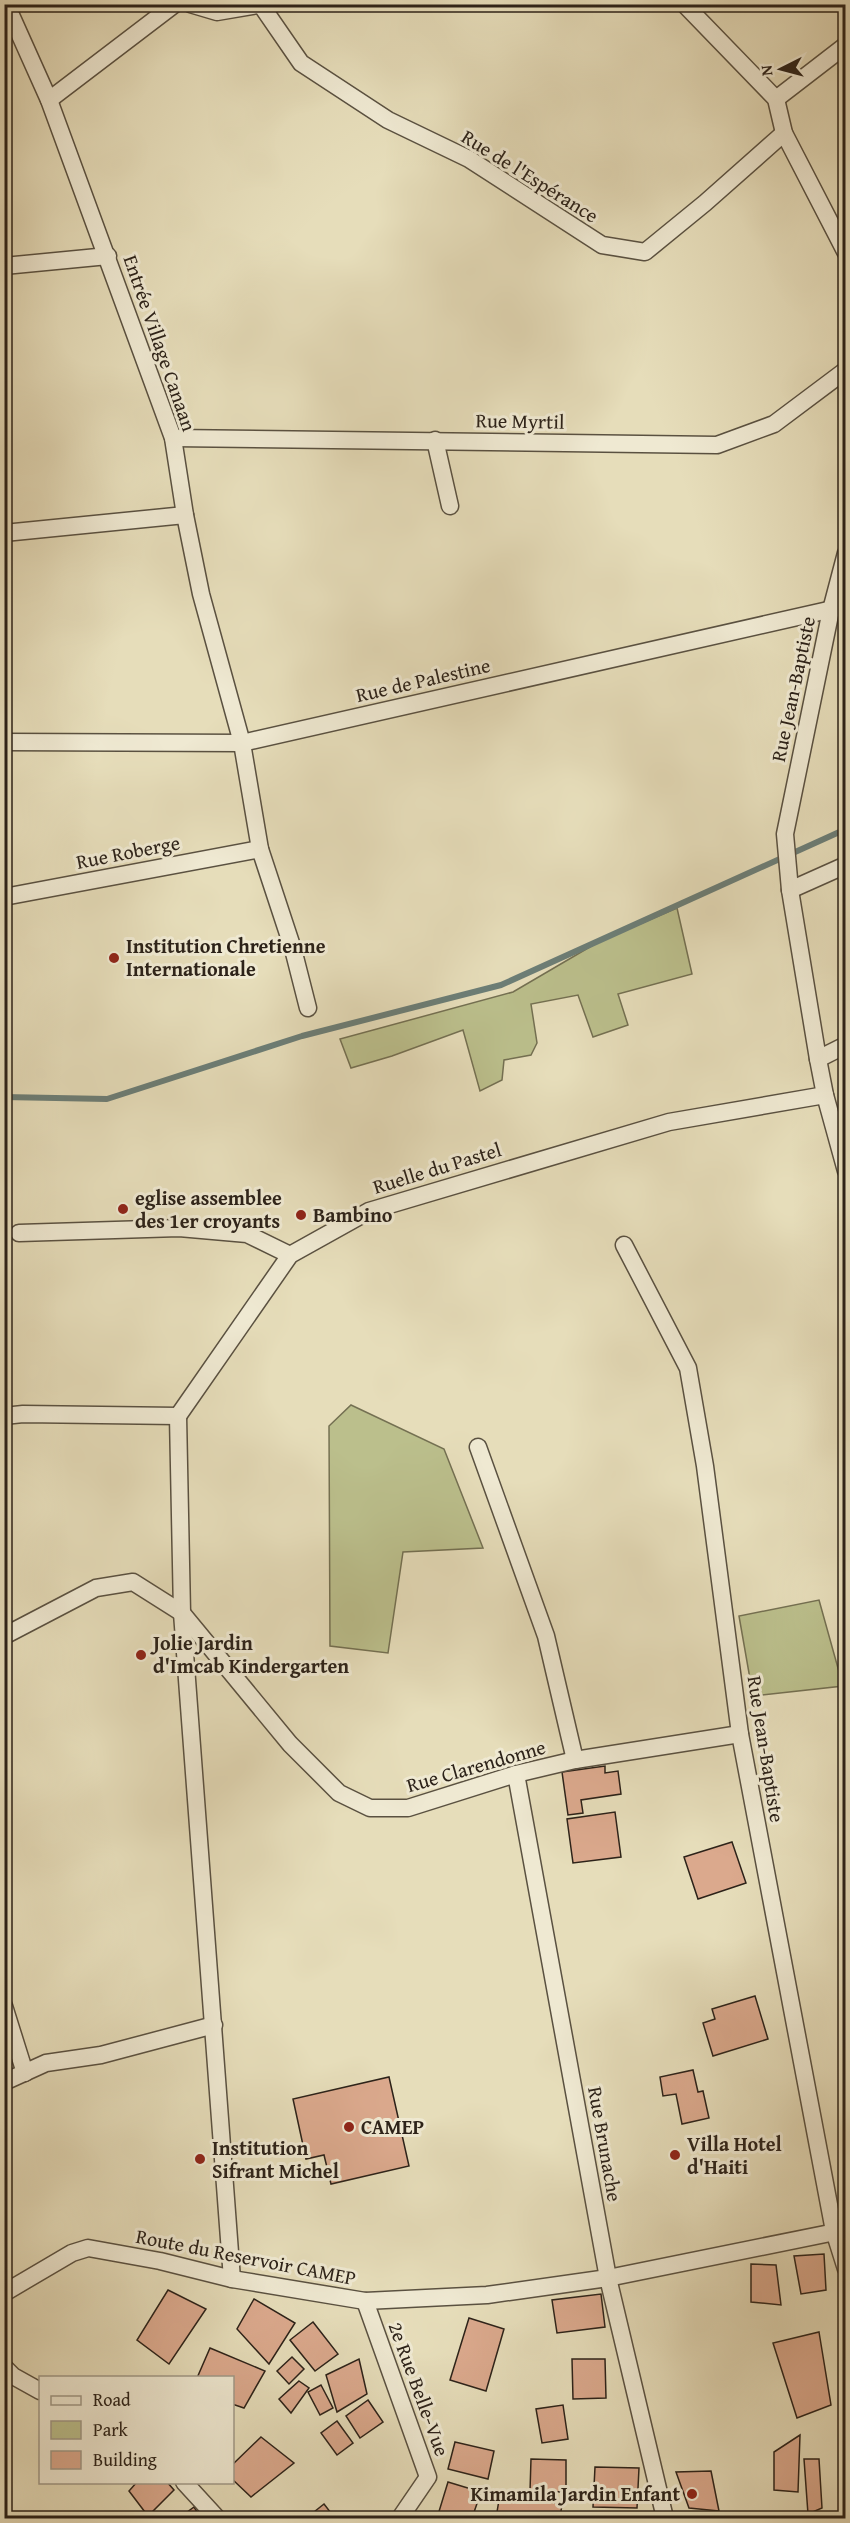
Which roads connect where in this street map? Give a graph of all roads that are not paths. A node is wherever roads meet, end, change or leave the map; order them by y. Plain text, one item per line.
1 (6, 4) edge
2 (175, 4) edge
3 (190, 4) edge
4 (684, 4) edge
5 (262, 5) edge
6 (846, 45) edge
7 (776, 99) junction
8 (49, 100) junction
9 (784, 133) junction
10 (846, 253) edge
11 (108, 256) junction
12 (4, 266) edge
13 (846, 370) edge
14 (173, 438) junction
15 (435, 440) junction
16 (450, 506) dead end
17 (185, 515) junction
18 (4, 533) edge
19 (846, 553) edge
20 (838, 608) edge
21 (4, 742) edge
22 (242, 743) junction
23 (260, 849) junction
24 (846, 865) edge
25 (790, 890) junction
26 (4, 897) edge
27 (308, 1008) dead end
28 (846, 1045) edge
29 (818, 1059) junction
30 (825, 1095) junction
31 (841, 1137) edge
32 (846, 1171) edge
33 (20, 1233) dead end
34 (624, 1245) dead end
35 (290, 1255) junction
36 (4, 1416) edge
37 (178, 1416) junction
38 (478, 1447) dead end
39 (182, 1613) junction
40 (4, 1636) edge
41 (740, 1734) junction
42 (575, 1760) junction
43 (516, 1774) junction
44 (4, 2006) edge
45 (214, 2025) junction
46 (25, 2073) junction
47 (4, 2082) edge
48 (840, 2230) edge
49 (846, 2270) edge
50 (608, 2278) junction
51 (232, 2279) junction
52 (4, 2293) edge
53 (365, 2301) junction
54 (4, 2367) edge
55 (39, 2390) edge
56 (186, 2484) edge
57 (217, 2518) edge
58 (400, 2518) edge
59 (665, 2518) edge

1 - 8 street, Entrée Village Canaan
2 - 8 street
3 - 5 street
4 - 7 street
5 - 9 street, Rue de l'Espérance
6 - 7 street
7 - 9 street
8 - 11 street, Entrée Village Canaan
9 - 10 street
11 - 12 street
11 - 14 street, Entrée Village Canaan
13 - 15 street, Rue Myrtil
14 - 15 street, Rue Myrtil
14 - 17 street, Entrée Village Canaan
15 - 16 street
17 - 18 street
17 - 22 street, Entrée Village Canaan
19 - 20 street, Rue Jean-Baptiste
20 - 22 street, Rue de Palestine
20 - 25 street, Rue Jean-Baptiste
21 - 22 street, Rue de Palestine
22 - 23 street, Entrée Village Canaan
23 - 26 street, Rue Roberge
23 - 27 street, Entrée Village Canaan
24 - 25 street
25 - 29 street, Rue Jean-Baptiste
28 - 29 street
29 - 30 street, Rue Jean-Baptiste
30 - 31 street, Rue Jean-Baptiste
30 - 35 street, Ruelle du Pastel
31 - 32 street, Rue Jean-Baptiste
33 - 35 street
34 - 41 street, Rue Jean-Baptiste
35 - 37 street, Ruelle du Pastel
36 - 37 street
37 - 39 street
38 - 42 street
39 - 40 street, Rue Clarendonne
39 - 43 street, Rue Clarendonne
39 - 45 street
41 - 42 street, Rue Clarendonne
41 - 48 street, Rue Jean-Baptiste
42 - 43 street, Rue Clarendonne
43 - 50 street, Rue Brunache
44 - 46 street
45 - 46 street
45 - 51 street
46 - 47 street
48 - 49 street, Rue Jean-Baptiste
48 - 50 street, Route du Reservoir CAMEP
50 - 53 street, Route du Reservoir CAMEP
50 - 59 street, Rue Brunache
51 - 52 street, Route du Reservoir CAMEP
51 - 53 street, Route du Reservoir CAMEP
53 - 58 street, 2e Rue Belle-Vue
54 - 55 street
56 - 57 street

